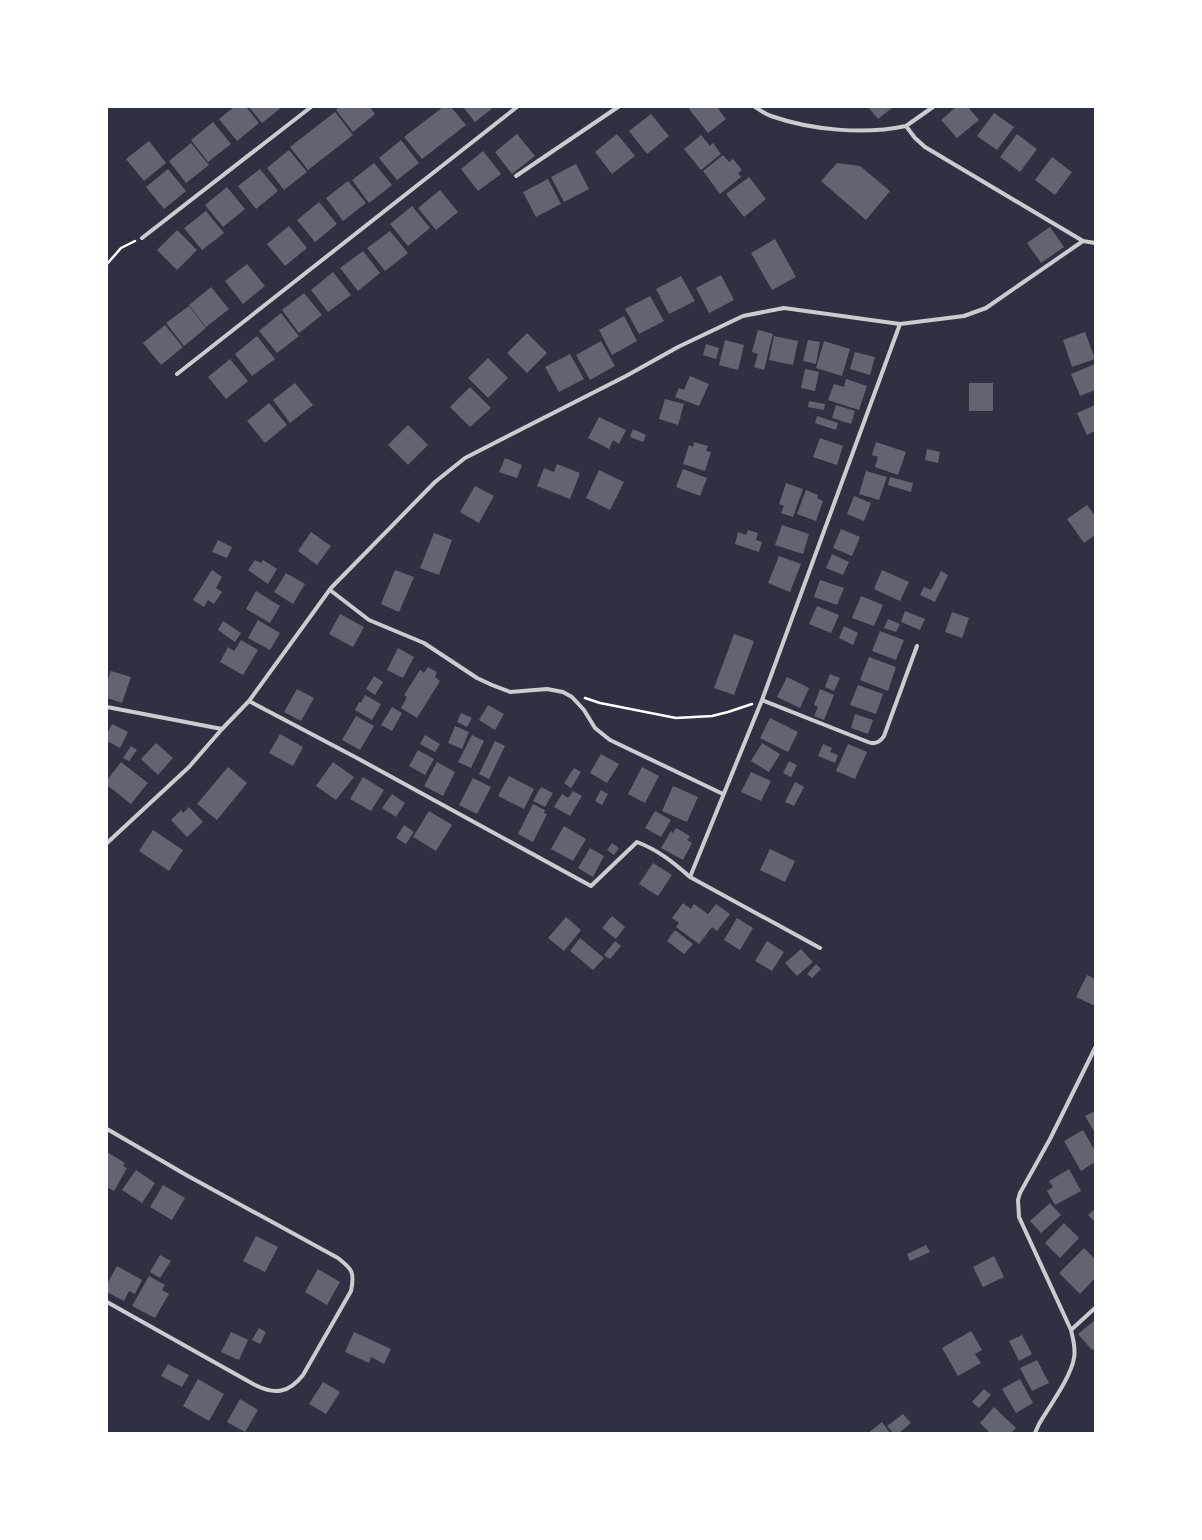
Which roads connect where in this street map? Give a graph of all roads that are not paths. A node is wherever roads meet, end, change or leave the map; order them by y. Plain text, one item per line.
1 (312, 107) edge
2 (517, 107) edge
3 (618, 107) edge
4 (755, 107) edge
5 (933, 107) edge
6 (906, 126) junction
7 (516, 176) dead end
8 (142, 238) road end
9 (1083, 241) junction
10 (1095, 243) edge
11 (900, 324) junction
12 (177, 374) dead end
13 (330, 590) junction
14 (917, 646) dead end
15 (762, 700) junction
16 (249, 701) junction
17 (107, 707) edge
18 (222, 729) junction
19 (723, 794) junction
20 (107, 844) edge
21 (690, 877) junction
22 (820, 948) dead end
23 (1095, 1048) edge
24 (107, 1129) edge
25 (107, 1302) edge
26 (1095, 1308) edge
27 (1072, 1330) junction
28 (1035, 1433) edge

1 - 8 street
2 - 12 street
3 - 7 street
4 - 6 street
5 - 6 street
6 - 9 street
9 - 10 street
9 - 11 street
11 - 13 street
11 - 15 street
13 - 16 street
13 - 19 street
14 - 15 street
15 - 19 street
16 - 18 street
16 - 21 street
17 - 18 street
18 - 20 street
19 - 21 street
21 - 22 street
23 - 27 street
24 - 25 street
26 - 27 street
27 - 28 street

